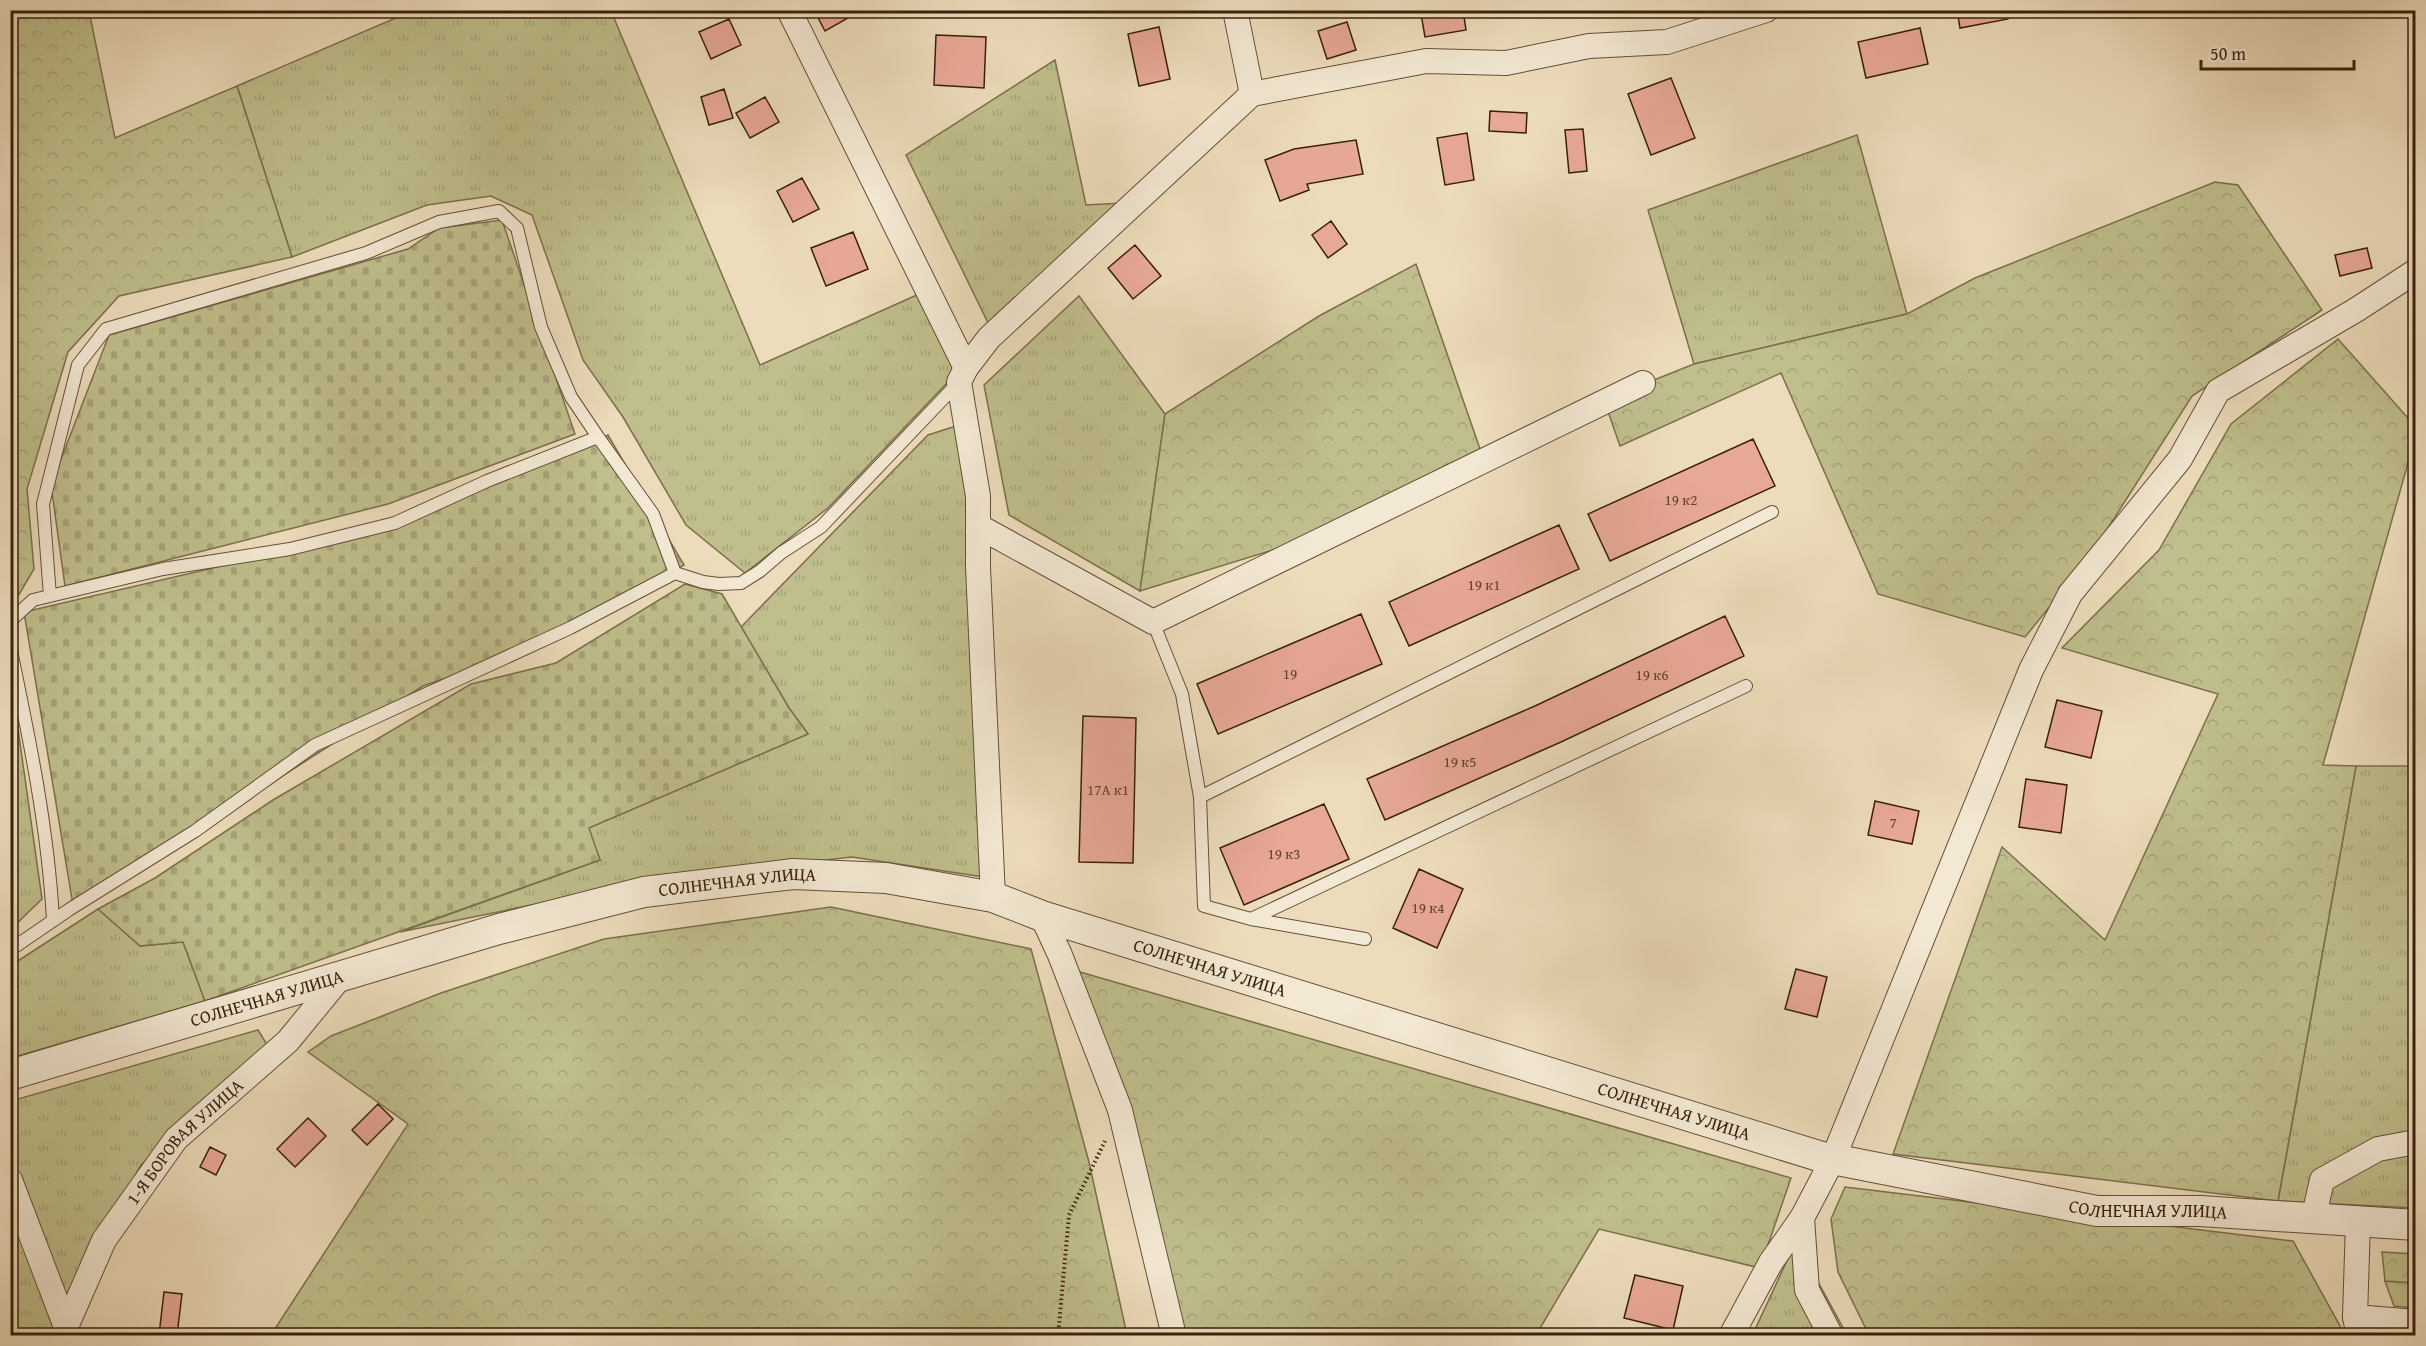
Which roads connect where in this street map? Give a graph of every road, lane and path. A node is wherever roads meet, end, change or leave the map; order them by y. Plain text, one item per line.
1 (789, 10) edge
2 (1235, 10) edge
3 (1766, 10) edge
4 (1252, 94) junction
5 (2415, 271) edge
6 (962, 375) junction
7 (1643, 383) dead end
8 (598, 436) junction
9 (1772, 512) dead end
10 (978, 526) junction
11 (675, 573) junction
12 (50, 596) junction
13 (10, 621) edge
14 (1153, 622) junction
15 (10, 646) edge
16 (1746, 686) dead end
17 (1200, 797) junction
18 (993, 897) junction
19 (1042, 916) junction
20 (1251, 918) junction
21 (53, 920) junction
22 (1365, 939) dead end
23 (10, 950) edge
24 (343, 974) junction
25 (10, 1075) edge
26 (1120, 1110) junction
27 (2415, 1142) edge
28 (1833, 1159) junction
29 (10, 1180) edge
30 (1802, 1218) junction
31 (2313, 1220) junction
32 (2358, 1222) junction
33 (2415, 1225) edge
34 (2415, 1322) edge
35 (2357, 1326) edge
36 (65, 1331) edge
37 (1058, 1335) edge
38 (1174, 1335) edge
39 (1731, 1335) edge
40 (1831, 1335) edge

1 - 6 street
2 - 4 street
3 - 4 street
4 - 6 street
5 - 28 street
6 - 10 street
6 - 11 lane
7 - 14 street
8 - 11 lane
8 - 12 lane
8 - 12 lane
9 - 17 lane
10 - 14 street
10 - 18 street
11 - 21 lane
12 - 13 lane
14 - 17 lane
15 - 21 lane
16 - 20 lane
17 - 20 lane
18 - 19 street, СОЛНЕЧНАЯ УЛИЦА
18 - 24 street, СОЛНЕЧНАЯ УЛИЦА
19 - 26 street
19 - 28 street, СОЛНЕЧНАЯ УЛИЦА
20 - 22 lane
21 - 23 lane
24 - 25 street, СОЛНЕЧНАЯ УЛИЦА
24 - 36 street, 1-Я БОРОВАЯ УЛИЦА
26 - 37 path
26 - 38 street
27 - 31 street
28 - 30 street
28 - 31 street, СОЛНЕЧНАЯ УЛИЦА
29 - 36 street
30 - 39 street
30 - 40 street
31 - 32 street, СОЛНЕЧНАЯ УЛИЦА
32 - 33 street, СОЛНЕЧНАЯ УЛИЦА
32 - 35 street
34 - 35 street

